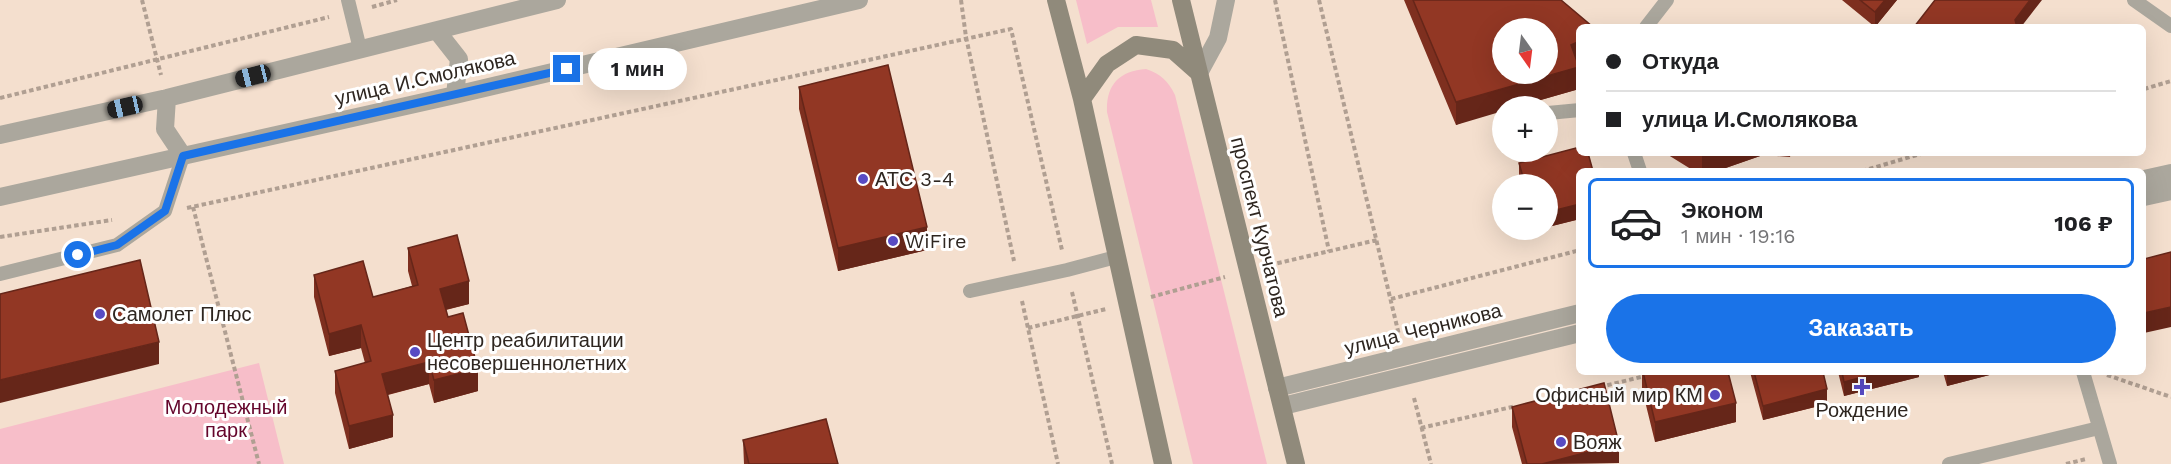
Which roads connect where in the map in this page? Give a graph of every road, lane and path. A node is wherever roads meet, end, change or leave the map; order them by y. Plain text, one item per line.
1 (142, 0) edge
2 (397, 0) edge
3 (557, 0) edge
4 (859, 0) edge
5 (961, 0) edge
6 (1056, 0) edge
7 (1181, 0) edge
8 (1226, 0) edge
9 (1275, 0) edge
10 (1319, 0) edge
11 (1667, 0) edge
12 (2134, 0) edge
13 (350, 3) edge
14 (1649, 24) edge
15 (2171, 26) edge
16 (437, 31) junction
17 (966, 37) junction
18 (360, 50) junction
19 (157, 59) junction
20 (1199, 73) junction
21 (2171, 81) edge
22 (2146, 88) edge
23 (455, 95) junction
24 (0, 98) edge
25 (167, 98) junction
26 (1082, 99) junction
27 (1576, 110) edge
28 (1558, 112) edge
29 (0, 135) edge
30 (183, 156) junction
31 (1914, 156) edge
32 (1872, 168) edge
33 (2171, 173) edge
34 (2146, 179) edge
35 (2171, 191) edge
36 (0, 197) edge
37 (191, 197) dead end
38 (2146, 197) edge
39 (194, 207) junction
40 (165, 211) junction
41 (118, 219) dead end
42 (0, 237) edge
43 (1377, 240) junction
44 (1329, 251) junction
45 (1576, 251) edge
46 (1116, 257) junction
47 (1067, 270) junction
48 (1247, 271) junction
49 (0, 274) edge
50 (1019, 281) junction
51 (970, 291) dead end
52 (1391, 299) junction
53 (1127, 304) junction
54 (1576, 314) edge
55 (1077, 316) junction
56 (1028, 328) junction
57 (1576, 334) edge
58 (1404, 358) junction
59 (1653, 375) edge
60 (2084, 375) edge
61 (2109, 375) edge
62 (1277, 388) junction
63 (1594, 388) edge
64 (2171, 397) edge
65 (1525, 404) edge
66 (1283, 406) junction
67 (2099, 428) junction
68 (259, 464) edge
69 (1058, 464) edge
70 (1112, 464) edge
71 (1164, 464) edge
72 (1296, 464) edge
73 (1431, 464) edge
74 (1949, 464) edge
75 (2110, 464) edge

1 - 19 path
2 - 13 path
3 - 16 street
4 - 23 street, улица И.Смолякова
5 - 17 path
6 - 26 main road
7 - 20 main road, проспект Курчатова
8 - 20 street
9 - 44 path
10 - 43 path
11 - 14 lane
12 - 15 lane
13 - 18 lane
13 - 19 path
16 - 18 street
16 - 23 street
17 - 39 path
17 - 47 path
17 - 50 path
18 - 25 street
19 - 24 path
19 - 25 path
20 - 26 main road
20 - 48 main road, проспект Курчатова
21 - 22 path
23 - 30 street, улица И.Смолякова
25 - 29 street
25 - 30 street
26 - 46 main road
27 - 28 lane
30 - 36 street, улица И.Смолякова
30 - 40 lane
31 - 32 path
33 - 34 street
35 - 38 street
37 - 39 path
39 - 40 path
39 - 68 path
40 - 49 lane
41 - 42 path
43 - 44 path
43 - 52 path
44 - 48 path
45 - 52 path
46 - 47 lane
46 - 53 main road
47 - 50 lane
47 - 55 path
48 - 53 path
48 - 62 main road, проспект Курчатова
50 - 51 lane
50 - 56 path
52 - 58 path
53 - 55 path
53 - 71 main road
54 - 58 street, улица Черникова
55 - 56 path
55 - 70 path
56 - 69 path
57 - 66 street, улица Черникова
58 - 62 street, улица Черникова
59 - 63 path
60 - 67 lane
61 - 64 path
62 - 66 main road, проспект Курчатова
65 - 73 path
66 - 72 main road, проспект Курчатова
67 - 74 lane
67 - 75 lane

